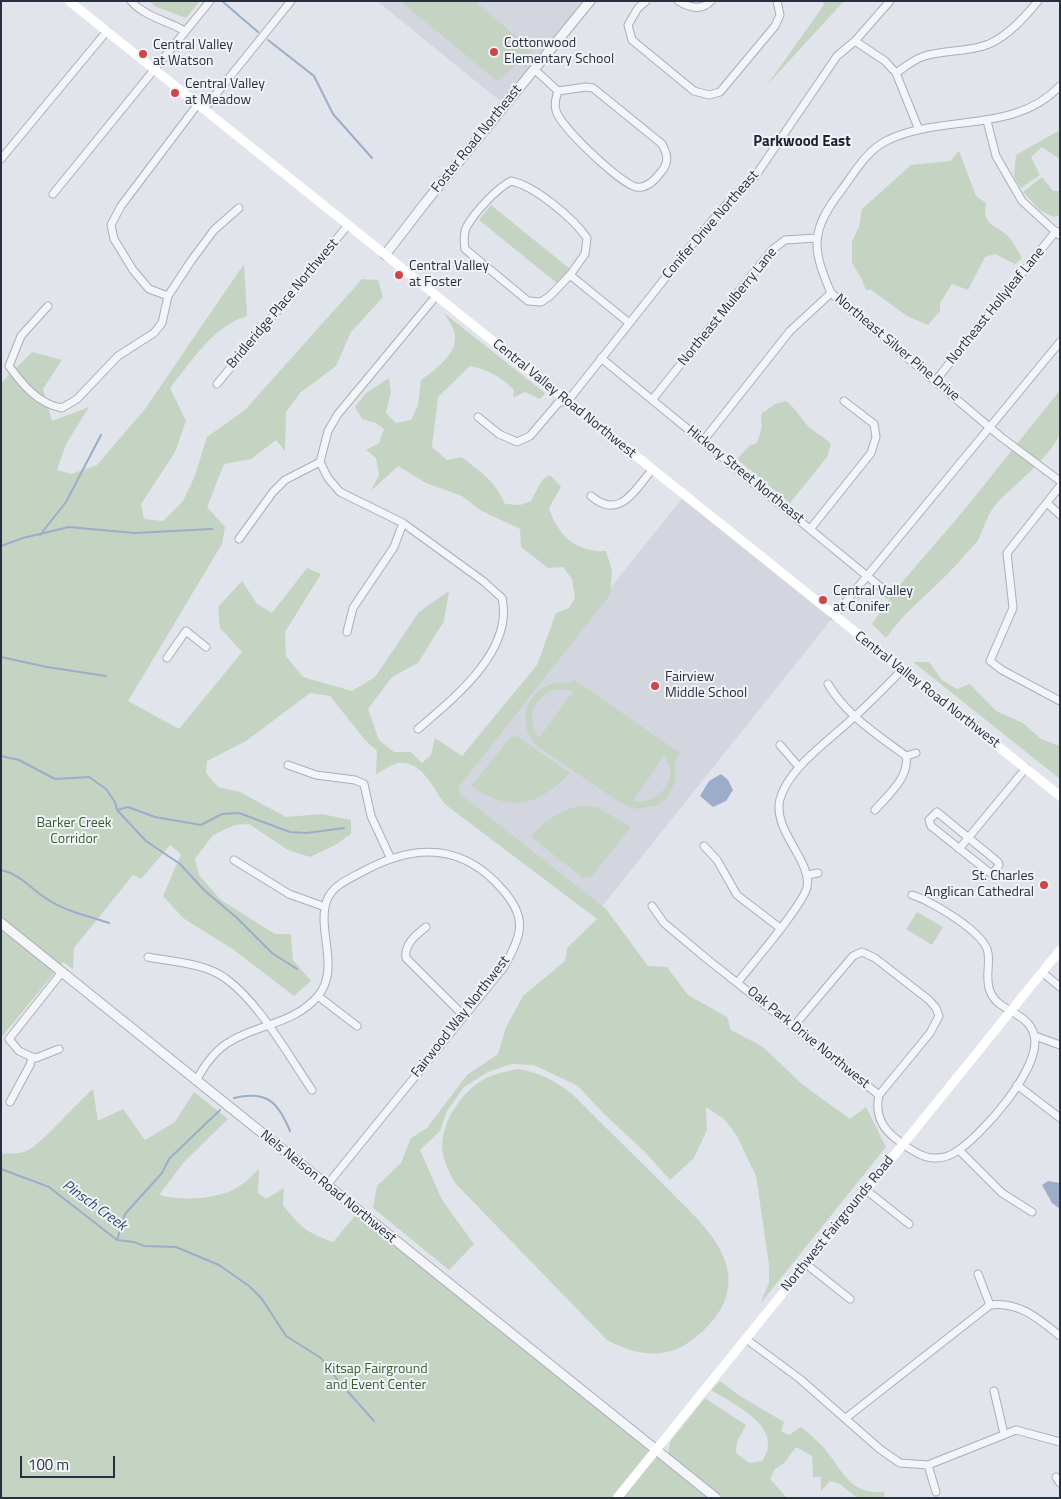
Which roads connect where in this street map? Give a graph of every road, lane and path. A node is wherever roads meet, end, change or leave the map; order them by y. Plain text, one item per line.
1 (70, 1) edge
2 (131, 1) edge
3 (210, 1) edge
4 (291, 1) edge
5 (590, 1) edge
6 (646, 1) edge
7 (678, 1) edge
8 (711, 1) edge
9 (777, 1) edge
10 (890, 1) edge
11 (1038, 1) edge
12 (107, 31) junction
13 (185, 31) junction
14 (855, 41) junction
15 (154, 69) junction
16 (534, 69) junction
17 (896, 73) junction
18 (1060, 86) edge
19 (558, 91) junction
20 (201, 107) junction
21 (987, 121) junction
22 (919, 130) junction
23 (1, 159) edge
24 (53, 194) dead end
25 (239, 208) dead end
26 (348, 225) junction
27 (1058, 233) edge
28 (816, 238) junction
29 (385, 255) junction
30 (570, 275) junction
31 (831, 293) junction
32 (168, 296) junction
33 (436, 296) junction
34 (48, 306) dead end
35 (628, 322) junction
36 (1060, 342) edge
37 (601, 358) junction
38 (936, 380) junction
39 (217, 384) dead end
40 (652, 400) junction
41 (844, 401) dead end
42 (567, 402) junction
43 (478, 417) dead end
44 (989, 425) junction
45 (703, 441) junction
46 (320, 462) junction
47 (652, 470) junction
48 (1060, 481) edge
49 (1060, 486) edge
50 (591, 496) dead end
51 (1047, 503) junction
52 (1060, 515) edge
53 (402, 523) junction
54 (811, 528) junction
55 (239, 539) dead end
56 (868, 575) junction
57 (889, 594) dead end
58 (834, 616) junction
59 (347, 632) dead end
60 (206, 647) dead end
61 (167, 658) dead end
62 (902, 670) junction
63 (828, 684) dead end
64 (1060, 701) edge
65 (855, 717) junction
66 (418, 729) dead end
67 (780, 745) dead end
68 (916, 752) dead end
69 (906, 756) junction
70 (288, 765) dead end
71 (799, 767) junction
72 (1026, 768) junction
73 (1060, 796) edge
74 (875, 810) dead end
75 (969, 838) junction
76 (704, 846) dead end
77 (960, 848) junction
78 (391, 859) junction
79 (234, 860) dead end
80 (818, 873) dead end
81 (807, 875) junction
82 (912, 895) dead end
83 (652, 906) dead end
84 (325, 907) junction
85 (1, 922) edge
86 (426, 927) dead end
87 (780, 928) junction
88 (1060, 950) edge
89 (148, 957) dead end
90 (62, 972) junction
91 (1042, 972) junction
92 (738, 982) junction
93 (1057, 985) edge
94 (318, 996) junction
95 (1011, 1010) junction
96 (463, 1015) junction
97 (357, 1026) dead end
98 (793, 1026) junction
99 (268, 1027) junction
100 (1035, 1036) junction
101 (1060, 1045) edge
102 (58, 1050) dead end
103 (34, 1058) junction
104 (196, 1081) junction
105 (1017, 1085) junction
106 (312, 1090) dead end
107 (879, 1095) junction
108 (10, 1102) dead end
109 (1060, 1118) edge
110 (903, 1144) junction
111 (959, 1150) junction
112 (327, 1185) junction
113 (866, 1190) junction
114 (1032, 1212) dead end
115 (909, 1224) dead end
116 (806, 1264) junction
117 (978, 1274) dead end
118 (850, 1298) dead end
119 (990, 1305) junction
120 (1060, 1336) edge
121 (746, 1338) junction
122 (994, 1391) dead end
123 (846, 1418) junction
124 (1004, 1434) junction
125 (1060, 1442) edge
126 (657, 1449) junction
127 (928, 1465) junction
128 (936, 1492) dead end
129 (617, 1498) edge
130 (716, 1498) edge

1 - 12 main road, Central Valley Road Northwest
2 - 13 street
3 - 13 street
4 - 20 street
5 - 16 street, Foster Road Northeast
6 - 9 street
7 - 8 street
10 - 14 street, Conifer Drive Northeast
11 - 17 street
12 - 15 main road, Central Valley Road Northwest
12 - 23 street
13 - 15 street
14 - 17 street
14 - 35 street, Conifer Drive Northeast
15 - 20 main road, Central Valley Road Northwest
15 - 24 street
16 - 19 street
16 - 29 street, Foster Road Northeast
17 - 22 street
18 - 21 street
19 - 19 street
20 - 26 main road, Central Valley Road Northwest
20 - 32 street
21 - 22 street
21 - 27 street
22 - 28 street
25 - 32 street
26 - 29 main road, Central Valley Road Northwest
26 - 39 street, Bridleridge Place Northwest
27 - 38 street, Northeast Hollyleaf Lane
28 - 31 street, Northeast Silver Pine Drive
28 - 40 street, Northeast Mulberry Lane
29 - 33 main road, Central Valley Road Northwest
30 - 30 street
30 - 35 street
31 - 38 street, Northeast Silver Pine Drive
31 - 45 street
32 - 34 street
33 - 42 main road, Central Valley Road Northwest
33 - 46 street
35 - 37 street, Conifer Drive Northeast
36 - 44 street
37 - 40 street, Hickory Street Northeast
37 - 42 street, Conifer Drive Northeast
38 - 44 street, Northeast Silver Pine Drive
40 - 45 street, Hickory Street Northeast
41 - 54 street
42 - 43 street, Conifer Drive Northeast
42 - 47 main road, Central Valley Road Northwest
44 - 48 street, Northeast Silver Pine Drive
44 - 56 street
45 - 54 street, Hickory Street Northeast
46 - 53 street
46 - 55 street
47 - 50 street
47 - 58 main road, Central Valley Road Northwest
49 - 51 street
51 - 52 street
51 - 64 street
53 - 59 street
53 - 66 street
54 - 56 street, Hickory Street Northeast
56 - 57 street, Hickory Street Northeast
56 - 58 street
58 - 62 main road, Central Valley Road Northwest
60 - 61 street
62 - 65 street
62 - 72 main road, Central Valley Road Northwest
63 - 65 street
65 - 69 street
65 - 71 street
67 - 71 street
68 - 69 street
69 - 74 street
70 - 78 street
71 - 81 street
72 - 73 main road, Central Valley Road Northwest
72 - 75 street
75 - 77 street
75 - 77 street
75 - 77 street
76 - 87 street
78 - 84 street, Fairwood Way Northwest
78 - 96 street, Fairwood Way Northwest
79 - 84 street
80 - 81 street
81 - 87 street
82 - 95 street
83 - 92 street, Oak Park Drive Northwest
84 - 94 street
85 - 90 street, Nels Nelson Road Northwest
86 - 96 street
87 - 92 street
88 - 91 main road, Northwest Fairgrounds Road
89 - 99 street
90 - 103 street
90 - 104 street, Nels Nelson Road Northwest
91 - 93 street
91 - 95 main road, Northwest Fairgrounds Road
92 - 98 street, Oak Park Drive Northwest
94 - 97 street
94 - 99 street
95 - 100 street
95 - 110 main road, Northwest Fairgrounds Road
96 - 112 street, Fairwood Way Northwest
98 - 107 street, Oak Park Drive Northwest
98 - 107 street
99 - 104 street
99 - 106 street
100 - 101 street
100 - 105 street
102 - 103 street
103 - 108 street
104 - 112 street, Nels Nelson Road Northwest
105 - 109 street
105 - 111 street
107 - 110 street, Oak Park Drive Northwest
110 - 111 street, Oak Park Drive Northwest
110 - 113 main road, Northwest Fairgrounds Road
111 - 114 street
112 - 126 street, Nels Nelson Road Northwest
113 - 115 street
113 - 116 main road, Northwest Fairgrounds Road
116 - 118 street
116 - 121 main road, Northwest Fairgrounds Road
117 - 119 street
119 - 120 street
119 - 123 street
121 - 123 street
121 - 126 main road, Northwest Fairgrounds Road
122 - 124 street
123 - 127 street
124 - 125 street
124 - 127 street
126 - 129 main road, Northwest Fairgrounds Road
126 - 130 street, Nels Nelson Road Northwest
127 - 128 street

